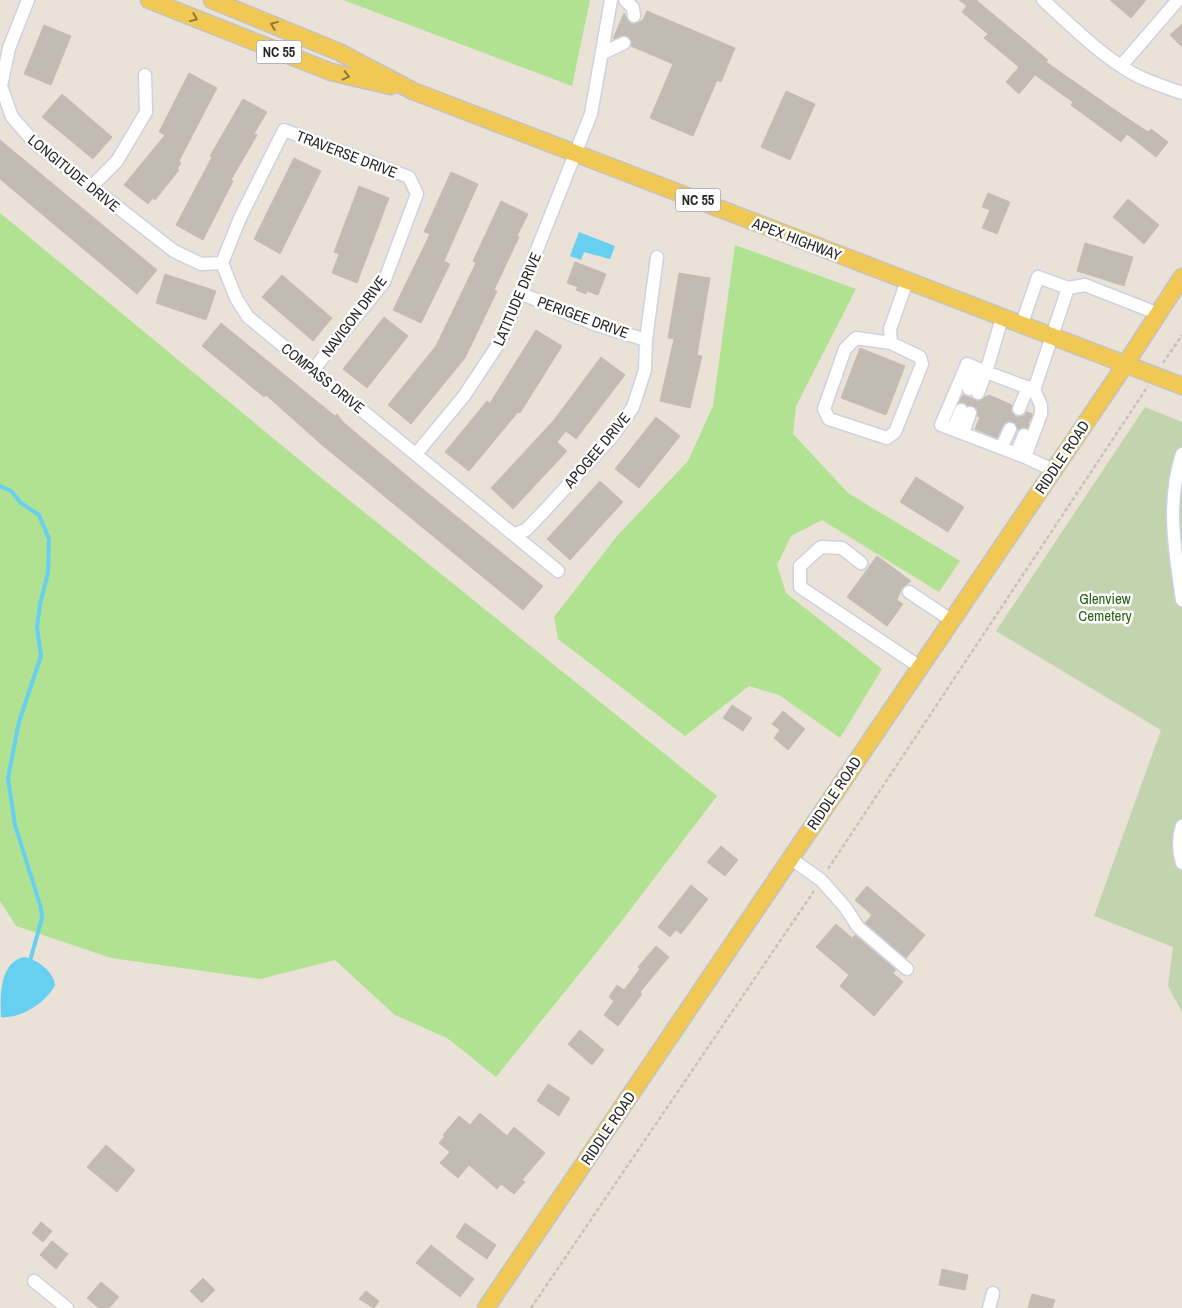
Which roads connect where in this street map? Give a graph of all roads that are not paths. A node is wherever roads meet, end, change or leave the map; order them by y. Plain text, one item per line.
1 (28, 0) edge
2 (149, 0) edge
3 (212, 0) edge
4 (611, 0) edge
5 (625, 0) edge
6 (1043, 0) edge
7 (1178, 0) edge
8 (634, 16) dead end
9 (624, 43) tunnel mouth
10 (603, 53) junction
11 (1121, 66) junction
12 (145, 75) dead end
13 (413, 91) junction
14 (1182, 93) edge
15 (574, 154) junction
16 (409, 177) joint
17 (91, 187) junction
18 (657, 257) dead end
19 (222, 264) junction
20 (1182, 277) edge
21 (907, 281) junction
22 (1068, 288) junction
23 (520, 293) junction
24 (1158, 314) junction
25 (1002, 318) junction
26 (1021, 326) junction
27 (1052, 337) junction
28 (646, 340) junction
29 (891, 343) junction
30 (1125, 365) junction
31 (313, 370) junction
32 (981, 370) junction
33 (1182, 386) edge
34 (974, 391) tunnel mouth
35 (1033, 392) junction
36 (1018, 409) tunnel mouth
37 (966, 412) tunnel mouth
38 (1032, 414) tunnel mouth
39 (1010, 429) tunnel mouth
40 (958, 431) junction
41 (1024, 435) tunnel mouth
42 (1001, 448) junction
43 (416, 454) junction
44 (1182, 454) edge
45 (1020, 456) junction
46 (1053, 470) junction
47 (515, 534) junction
48 (861, 563) dead end
49 (558, 570) dead end
50 (909, 592) dead end
51 (1182, 600) edge
52 (951, 620) junction
53 (920, 667) junction
54 (1182, 826) edge
55 (790, 858) junction
56 (1182, 862) edge
57 (907, 969) dead end
58 (34, 1281) dead end
59 (993, 1293) dead end
60 (67, 1308) edge
61 (486, 1308) edge
62 (989, 1308) edge

1 - 17 street, LONGITUDE DRIVE
2 -> 13 main road, APEX HIGHWAY / NC 55
13 -> 3 main road, APEX HIGHWAY / NC 55
4 - 10 street, LATITUDE DRIVE
5 - 8 street
6 - 11 street
7 - 11 street
9 - 10 street
10 - 15 street, LATITUDE DRIVE
11 - 14 street
12 - 17 street
13 - 15 main road, APEX HIGHWAY / NC 55
15 - 21 main road, APEX HIGHWAY / NC 55
15 - 23 street, LATITUDE DRIVE
16 - 19 street, TRAVERSE DRIVE
16 - 31 street, NAVIGON DRIVE
17 - 19 street, LONGITUDE DRIVE
18 - 28 street, APOGEE DRIVE
19 - 31 street, COMPASS DRIVE
20 - 24 main road, RIDDLE ROAD
21 - 25 main road, APEX HIGHWAY / NC 55
21 - 29 street
22 - 24 street
22 - 26 street
22 - 27 street
23 - 28 street, PERIGEE DRIVE
23 - 43 street, LATITUDE DRIVE
24 - 30 main road, RIDDLE ROAD
25 - 26 main road, APEX HIGHWAY / NC 55
25 - 32 street
26 - 27 main road, APEX HIGHWAY / NC 55
27 - 30 main road, APEX HIGHWAY / NC 55
27 - 35 street
28 - 47 street, APOGEE DRIVE
29 - 29 street
30 - 33 main road, APEX HIGHWAY / NC 55
30 - 46 main road, RIDDLE ROAD
31 - 43 street, COMPASS DRIVE
32 - 34 street
32 - 35 street
32 - 40 street
35 - 36 street
35 - 38 street
35 - 45 street
37 - 40 street
39 - 42 street
40 - 42 street
41 - 45 street
42 - 45 street
43 - 47 street, COMPASS DRIVE
44 - 51 street
45 - 46 street
46 - 52 main road, RIDDLE ROAD
47 - 49 street, COMPASS DRIVE
48 - 53 street
50 - 52 street
52 - 53 main road, RIDDLE ROAD
53 - 55 main road, RIDDLE ROAD
54 - 56 street
55 - 57 street
55 - 61 main road, RIDDLE ROAD
58 - 60 street
59 - 62 street

